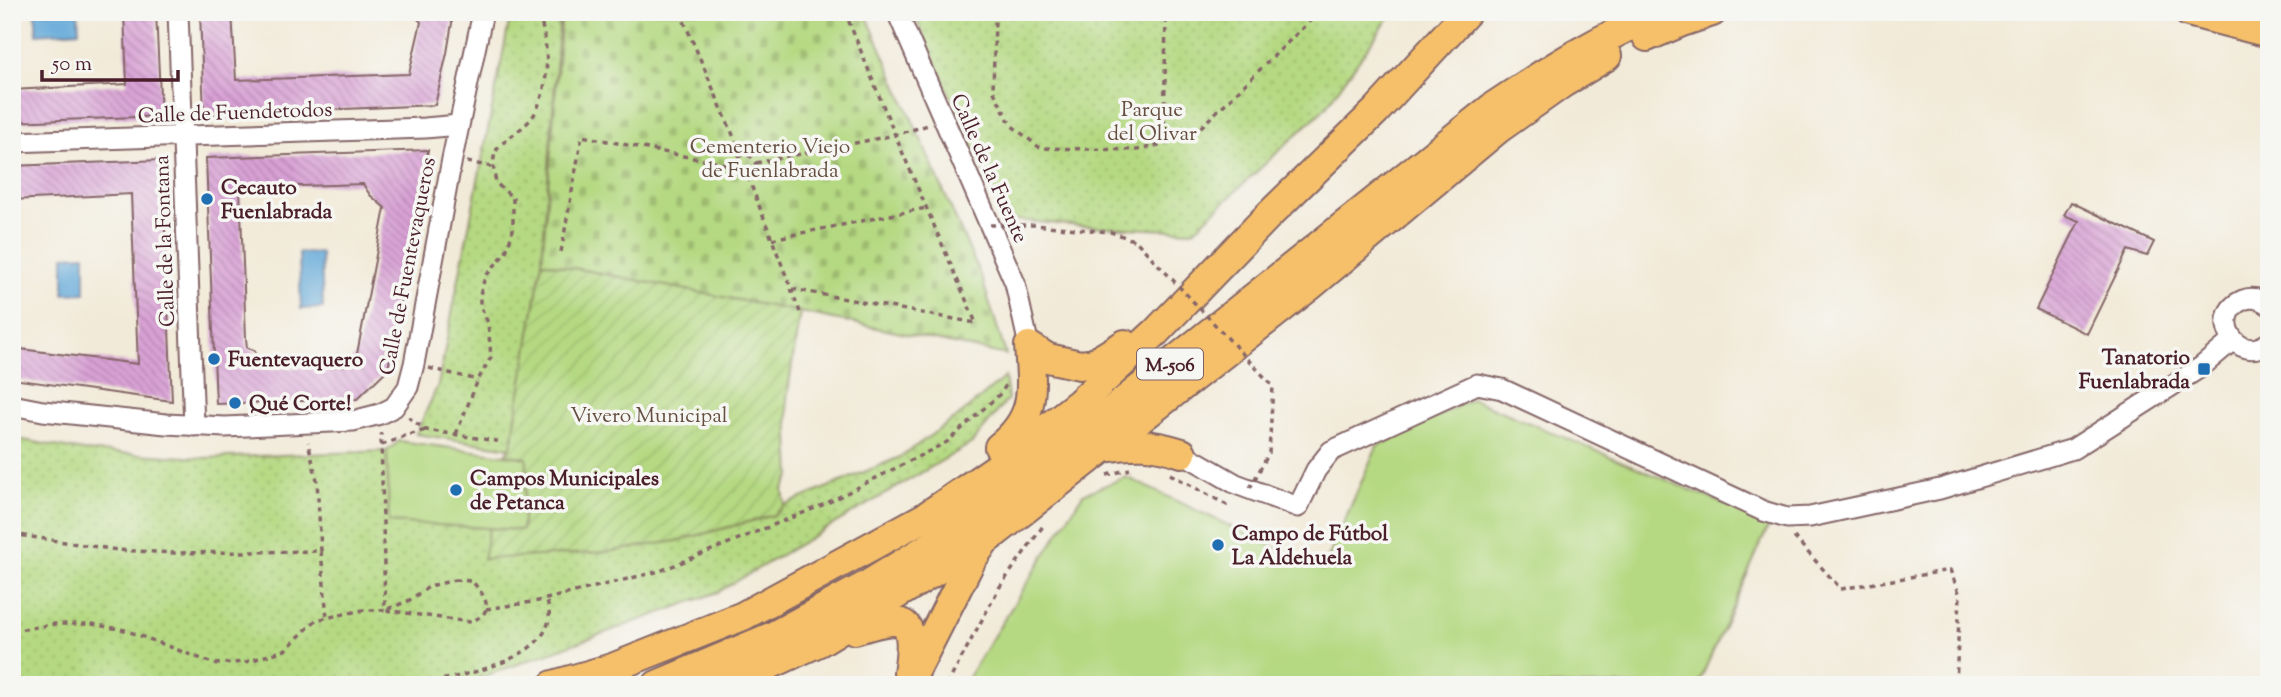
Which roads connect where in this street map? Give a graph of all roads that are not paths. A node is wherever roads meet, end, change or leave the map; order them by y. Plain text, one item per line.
1 (178, 12) edge
2 (471, 12) edge
3 (483, 12) edge
4 (897, 12) edge
5 (1466, 12) edge
6 (1664, 12) edge
7 (1712, 12) edge
8 (2188, 12) edge
9 (2269, 33) edge
10 (476, 41) junction
11 (459, 125) junction
12 (183, 136) junction
13 (12, 142) edge
14 (1181, 305) junction
15 (2269, 305) edge
16 (2233, 340) junction
17 (2269, 341) edge
18 (1029, 346) junction
19 (1176, 392) junction
20 (12, 405) edge
21 (194, 426) junction
22 (1104, 448) junction
23 (1174, 462) junction
24 (925, 517) junction
25 (986, 540) junction
26 (819, 642) junction
27 (553, 685) edge
28 (657, 685) edge
29 (722, 685) edge
30 (907, 685) edge

1 - 12 street, Calle de la Fontana
2 - 10 street, Calle de Fuentevaqueros
3 - 10 street, Calle de Fuentevaqueros
4 - 18 street, Calle de la Fuente
5 - 14 highway, M-506
6 - 28 highway, M-506
7 - 19 highway
8 - 9 highway
10 - 11 street, Calle de Fuentevaqueros
11 - 12 street, Calle de Fuendetodos
11 - 21 street, Calle de Fuentevaqueros
12 - 13 street, Calle de Fuendetodos
12 - 21 street, Calle de la Fontana
14 - 18 highway
14 - 24 highway, M-506
15 - 16 street
16 - 17 street
16 - 23 street
18 - 24 highway
19 - 22 highway
19 - 23 highway
20 - 21 street
22 - 23 highway
22 - 25 highway
24 - 27 highway, M-506
25 - 26 highway
25 - 30 highway
26 - 29 highway
26 - 30 highway

